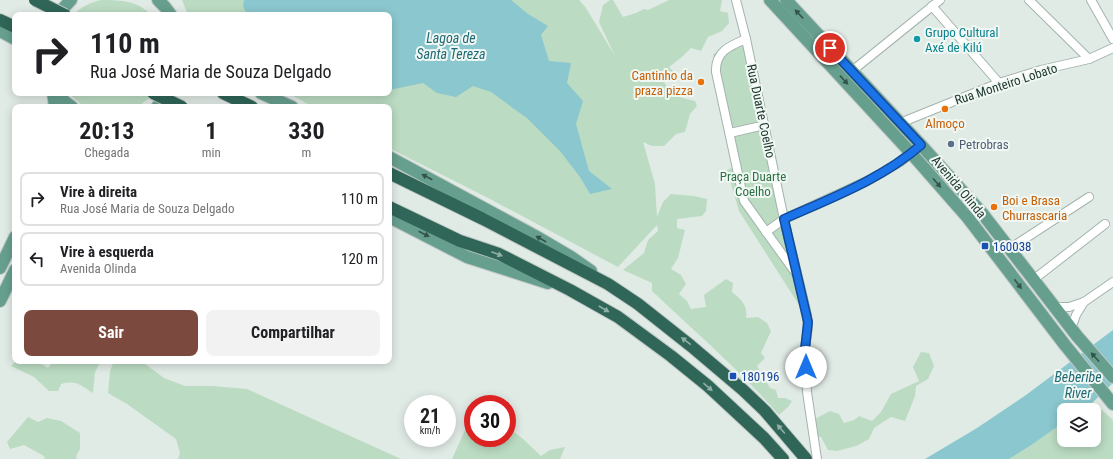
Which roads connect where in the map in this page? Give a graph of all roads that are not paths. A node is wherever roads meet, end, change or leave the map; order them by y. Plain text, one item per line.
1 (35, 0) edge
2 (71, 0) edge
3 (770, 0) edge
4 (786, 0) edge
5 (940, 0) edge
6 (1029, 0) edge
7 (1091, 0) edge
8 (736, 2) edge
9 (932, 6) junction
10 (59, 12) edge
11 (60, 12) edge
12 (0, 20) edge
13 (12, 26) edge
14 (0, 31) edge
15 (12, 37) edge
16 (746, 39) junction
17 (1113, 39) edge
18 (1113, 48) edge
19 (1088, 59) junction
20 (852, 71) junction
21 (999, 83) junction
22 (61, 96) edge
23 (159, 96) edge
24 (167, 96) edge
25 (229, 96) edge
26 (268, 96) edge
27 (68, 104) edge
28 (160, 104) edge
29 (176, 104) edge
30 (246, 104) edge
31 (286, 104) edge
32 (900, 123) junction
33 (765, 125) junction
34 (730, 133) junction
35 (921, 145) junction
36 (911, 153) junction
37 (392, 159) edge
38 (392, 174) edge
39 (1089, 197) dead end
40 (392, 208) edge
41 (392, 219) edge
42 (784, 219) junction
43 (1105, 224) dead end
44 (766, 232) junction
45 (12, 244) edge
46 (1009, 248) junction
47 (0, 268) edge
48 (12, 276) edge
49 (798, 276) junction
50 (1033, 280) junction
51 (1113, 282) edge
52 (608, 284) junction
53 (570, 290) junction
54 (0, 301) edge
55 (1084, 302) junction
56 (1054, 307) junction
57 (1074, 332) junction
58 (1113, 377) edge
59 (1113, 404) edge
60 (783, 459) edge
61 (806, 459) edge
62 (817, 459) edge

1 - 10 highway, bridge
2 - 11 main road
3 -> 36 main road, Avenida Olinda
20 -> 4 main road, Avenida Olinda
5 - 9 street
6 - 19 street
7 - 17 street
8 - 16 street, Rua Duarte Coelho
9 - 20 street
9 - 21 street
12 - 13 highway
14 - 15 main road
16 - 33 street, Rua Duarte Coelho
16 - 34 street, Rua Duarte Coelho
18 - 19 street, Rua Monteiro Lobato
19 - 21 street, Rua Monteiro Lobato
20 - 32 main road, Avenida Olinda
21 - 32 street, Rua Monteiro Lobato
22 - 27 main road
23 - 29 highway, bridge
24 - 28 main road
25 - 30 highway
26 - 31 main road
32 - 35 main road, Avenida Olinda
33 - 34 street
33 - 42 street, Rua Duarte Coelho
34 - 44 street, Rua Duarte Coelho
35 - 36 street
35 - 46 main road, Avenida Olinda
36 - 42 street
36 -> 59 main road, Avenida Olinda
52 -> 37 main road
38 - 52 highway
39 - 46 street
40 -> 53 highway
41 -> 53 main road
42 - 44 street
42 - 49 street, Rua Duarte Coelho
43 - 50 street
44 - 49 street, Rua Duarte Coelho
45 - 47 main road
46 - 50 main road, Avenida Olinda
48 - 54 main road
49 - 62 street, Rua Duarte Coelho
50 - 56 main road, Avenida Olinda
51 - 55 street
61 -> 52 highway
53 -> 60 highway
55 - 56 street
55 - 57 street
56 - 57 main road, Avenida Olinda
58 -> 57 main road, Avenida Olinda

